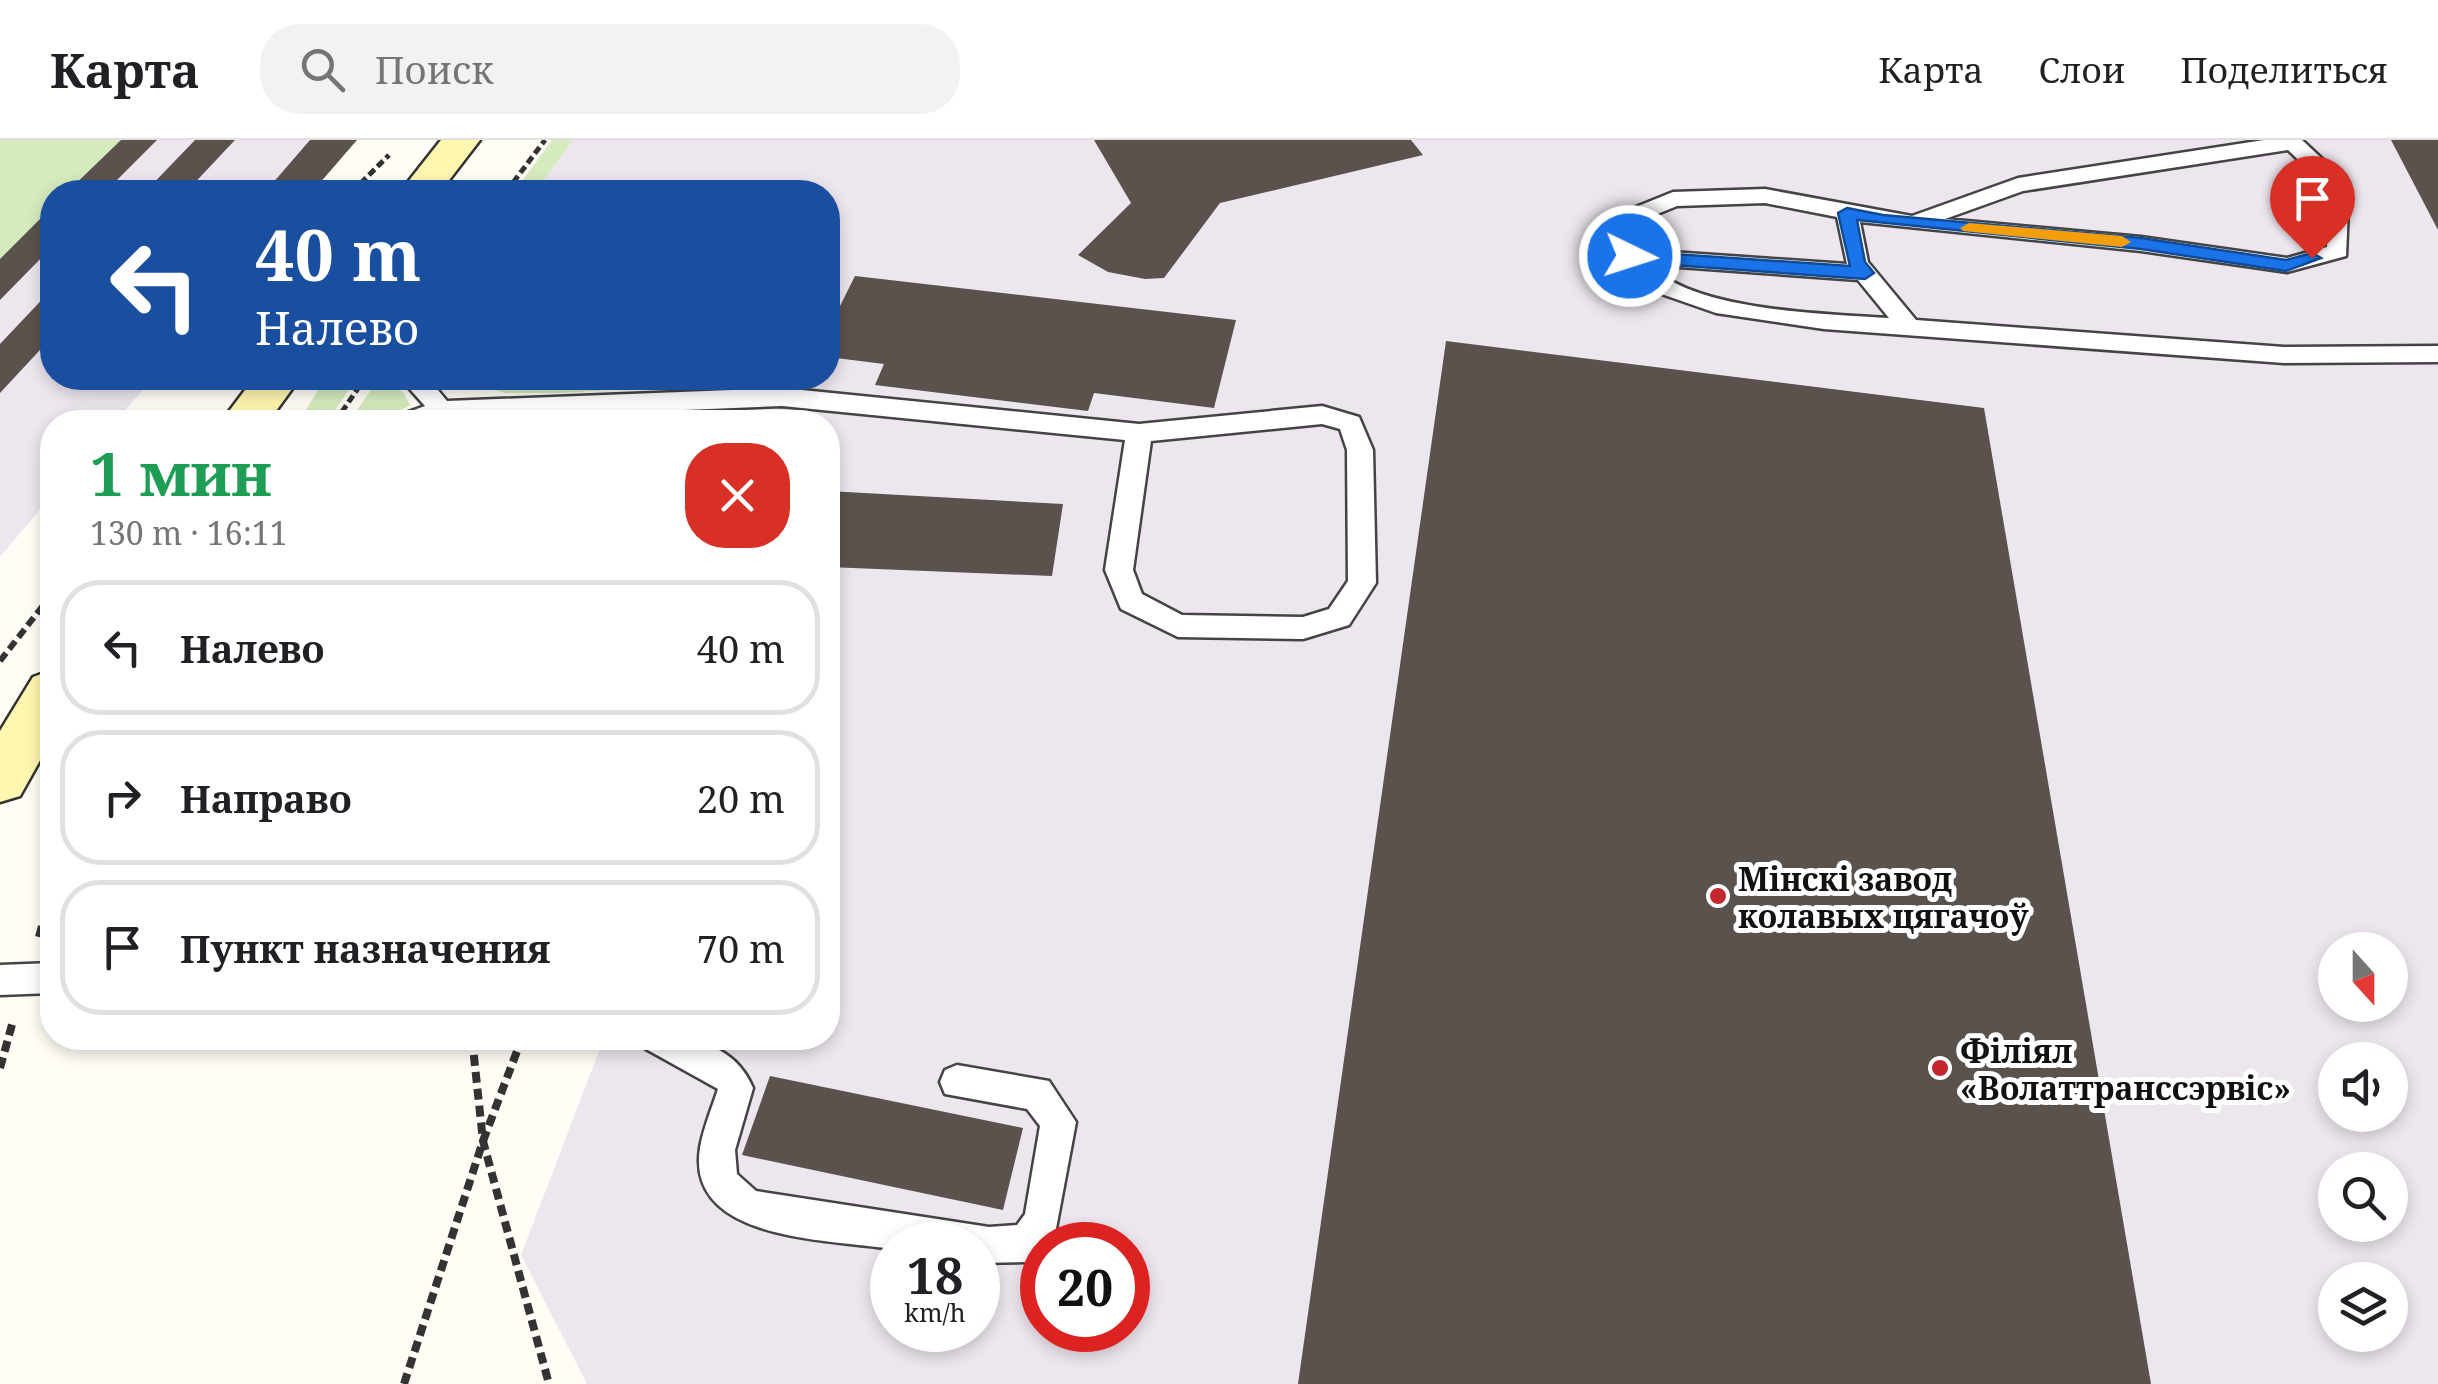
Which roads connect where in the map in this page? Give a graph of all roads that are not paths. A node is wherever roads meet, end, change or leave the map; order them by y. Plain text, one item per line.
1 (461, 140) edge
2 (2293, 142) edge
3 (429, 180) edge
4 (1847, 213) junction
5 (1913, 223) junction
6 (1630, 256) junction
7 (1865, 273) junction
8 (1909, 327) junction
9 (2438, 354) edge
10 (269, 390) edge
11 (430, 390) edge
12 (253, 410) edge
13 (440, 410) joint
14 (1139, 432) junction
15 (31, 713) edge
16 (0, 780) edge
17 (40, 978) edge
18 (0, 980) edge
19 (682, 1050) edge
20 (957, 1082) dead end

1 - 3 main road
2 - 5 lane
2 - 5 lane
4 - 5 lane
4 - 6 lane
4 - 7 lane
6 - 7 lane
6 - 8 lane
7 - 8 lane
8 - 9 lane
10 - 12 main road
11 - 13 lane
13 - 14 lane
14 - 14 lane
15 - 16 main road
17 - 18 lane
19 - 20 lane

